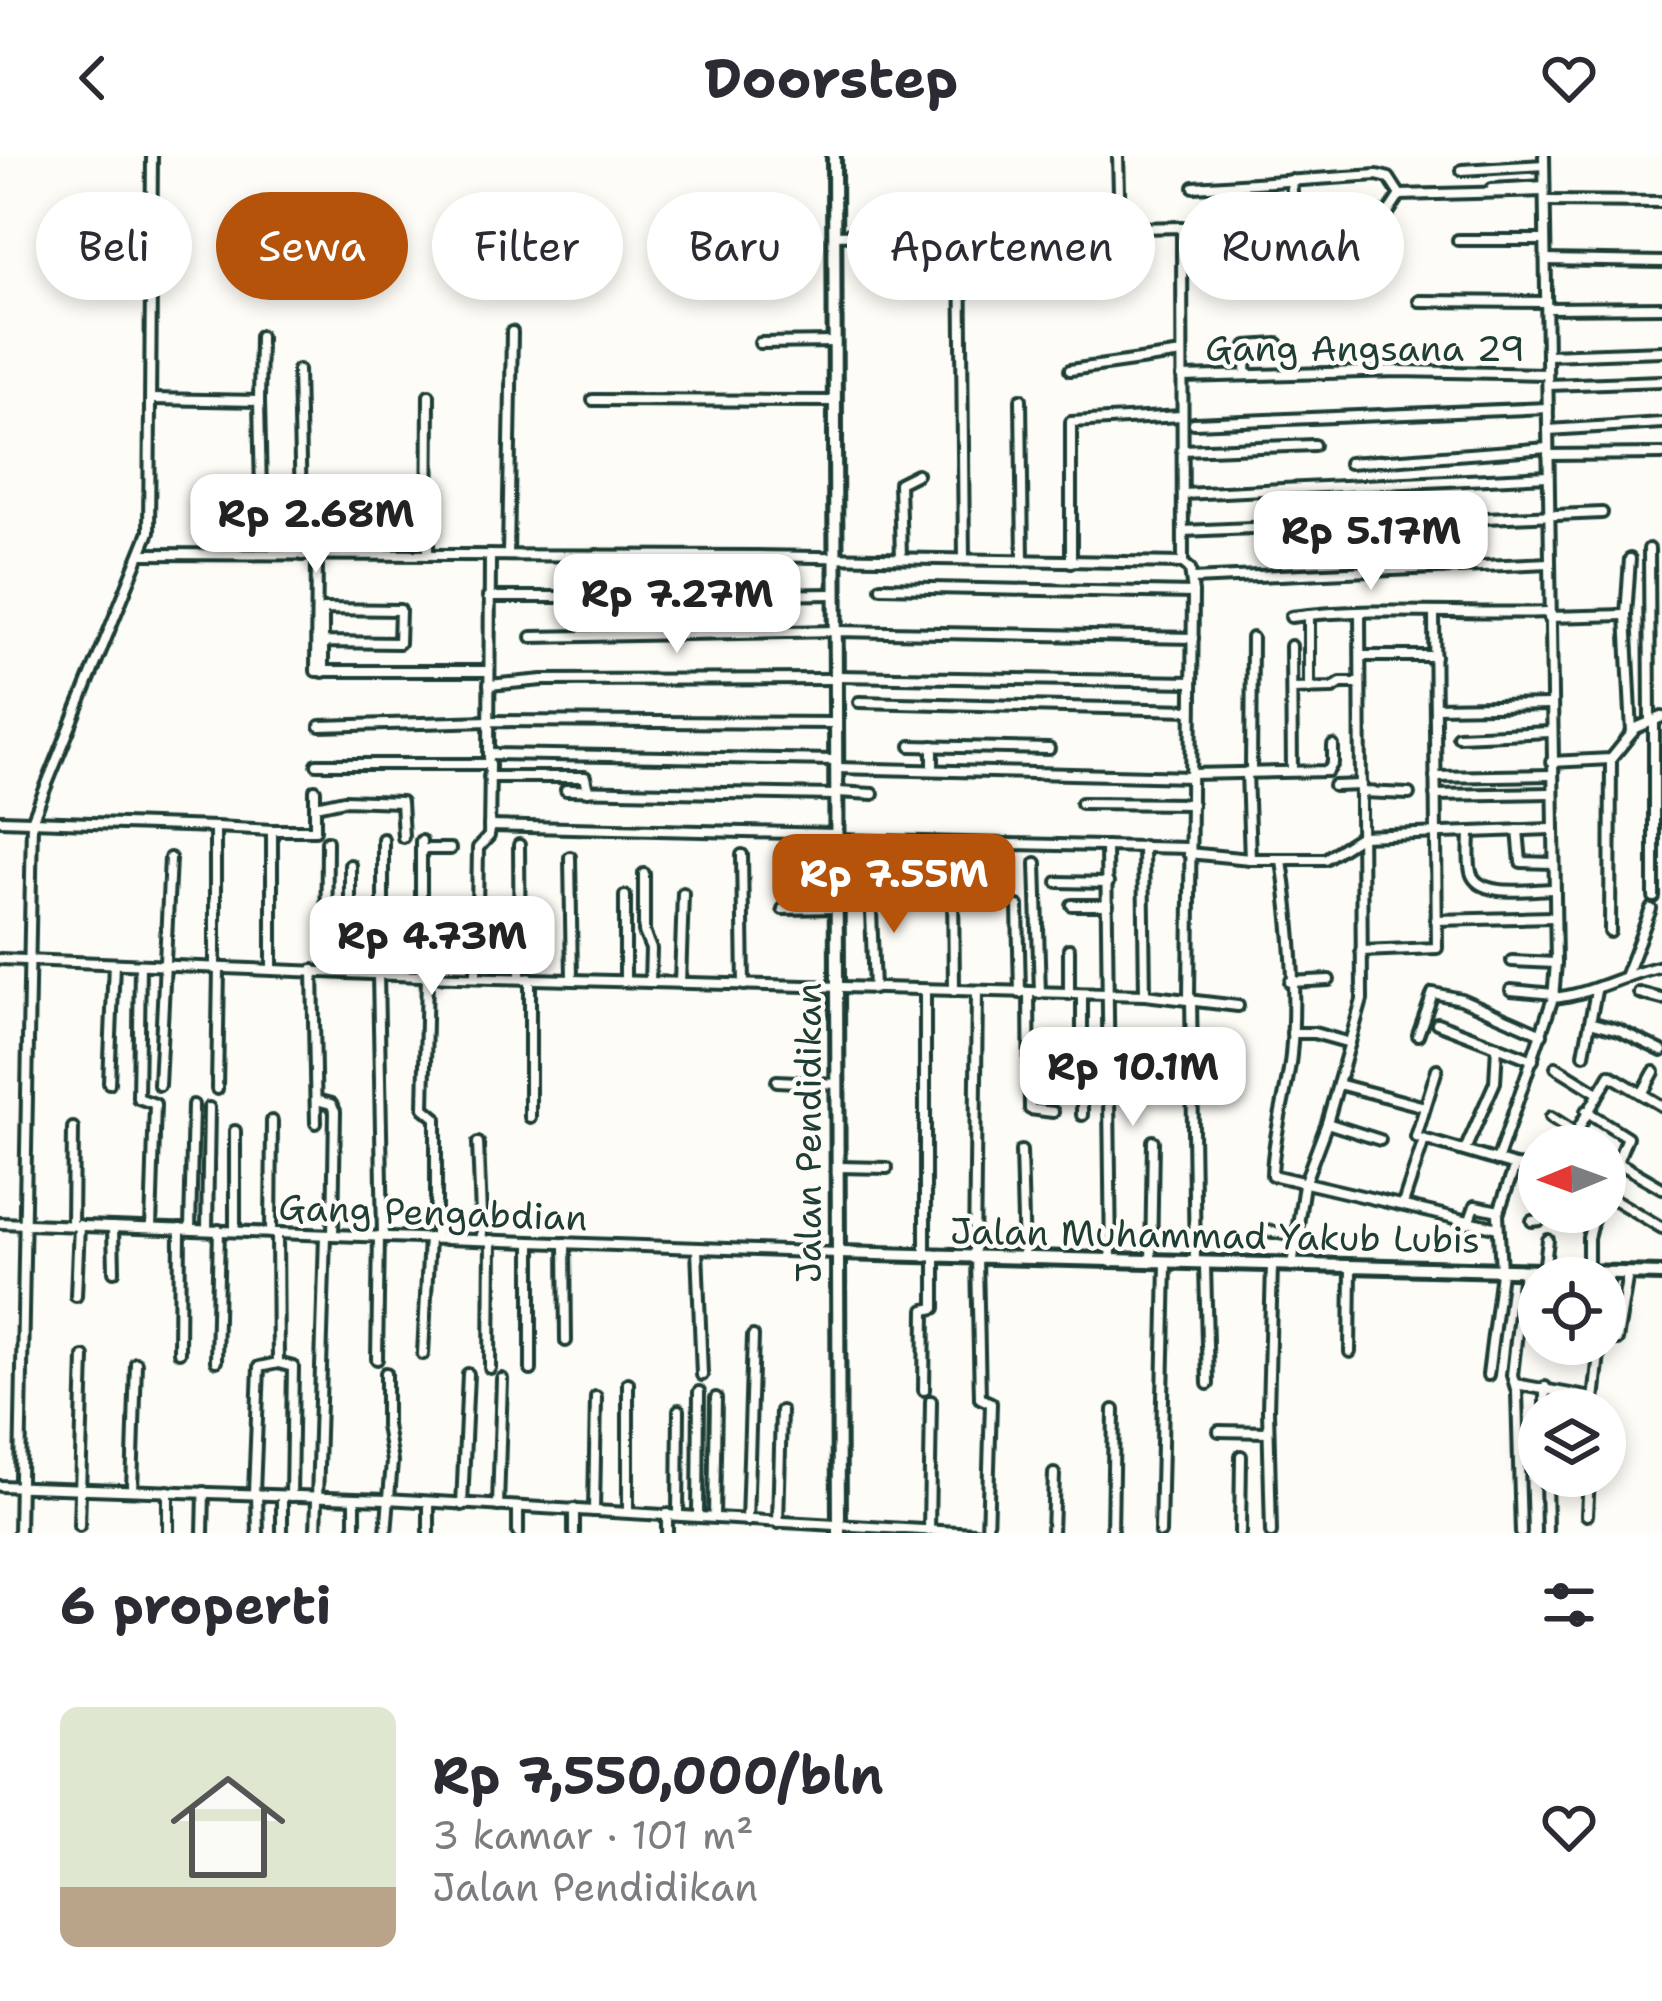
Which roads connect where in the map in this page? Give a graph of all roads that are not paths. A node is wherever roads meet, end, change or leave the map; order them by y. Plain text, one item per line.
1 (152, 156) edge
2 (834, 156) edge
3 (1118, 156) edge
4 (1544, 160) edge
5 (1462, 170) dead end
6 (1291, 180) junction
7 (1194, 188) dead end
8 (1119, 192) edge
9 (1292, 192) edge
10 (1398, 192) edge
11 (1545, 193) junction
12 (1404, 195) edge
13 (1662, 202) edge
14 (834, 235) junction
15 (847, 235) edge
16 (1458, 240) dead end
17 (1545, 240) junction
18 (1546, 260) junction
19 (1662, 262) edge
20 (962, 300) edge
21 (1182, 300) edge
22 (1419, 301) dead end
23 (1547, 305) junction
24 (1662, 307) edge
25 (512, 332) dead end
26 (260, 336) dead end
27 (835, 342) junction
28 (760, 343) dead end
29 (1278, 344) dead end
30 (1662, 351) edge
31 (1182, 354) junction
32 (1547, 355) junction
33 (298, 370) dead end
34 (1070, 370) dead end
35 (1246, 375) junction
36 (1182, 376) junction
37 (1547, 379) junction
38 (1662, 381) edge
39 (429, 395) dead end
40 (152, 398) junction
41 (1021, 399) dead end
42 (593, 400) dead end
43 (835, 401) junction
44 (259, 402) junction
45 (1548, 408) junction
46 (1182, 416) junction
47 (1194, 423) dead end
48 (1662, 423) edge
49 (1548, 430) junction
50 (1314, 446) dead end
51 (1183, 450) junction
52 (1548, 451) junction
53 (1662, 454) edge
54 (1349, 464) dead end
55 (917, 474) dead end
56 (1548, 476) junction
57 (260, 493) dead end
58 (1183, 494) junction
59 (1602, 513) dead end
60 (1549, 517) junction
61 (1184, 531) junction
62 (1649, 549) dead end
63 (142, 554) junction
64 (302, 555) junction
65 (317, 555) junction
66 (428, 555) junction
67 (490, 555) junction
68 (508, 555) junction
69 (597, 555) junction
70 (836, 556) junction
71 (901, 558) junction
72 (964, 559) junction
73 (1630, 559) dead end
74 (1023, 561) junction
75 (1071, 562) junction
76 (1183, 563) junction
77 (1549, 563) junction
78 (1192, 579) junction
79 (881, 587) dead end
80 (1193, 593) junction
81 (836, 594) junction
82 (488, 597) junction
83 (597, 597) junction
84 (1360, 612) junction
85 (1435, 614) junction
86 (1309, 615) junction
87 (1549, 615) junction
88 (1625, 615) junction
89 (1291, 617) dead end
90 (836, 631) junction
91 (532, 638) dead end
92 (1193, 638) junction
93 (1252, 638) dead end
94 (323, 642) junction
95 (1292, 646) dead end
96 (1360, 656) junction
97 (1435, 656) junction
98 (488, 671) junction
99 (323, 672) junction
100 (837, 678) junction
101 (1192, 682) junction
102 (1360, 683) junction
103 (488, 685) junction
104 (1292, 689) junction
105 (1309, 689) junction
106 (859, 703) dead end
107 (1550, 705) junction
108 (1435, 707) junction
109 (1191, 710) junction
110 (1655, 720) edge
111 (489, 721) junction
112 (837, 723) junction
113 (320, 726) dead end
114 (1550, 732) junction
115 (1632, 733) junction
116 (1458, 736) dead end
117 (911, 746) dead end
118 (933, 746) junction
119 (1333, 746) dead end
120 (1048, 749) dead end
121 (489, 759) junction
122 (1611, 759) junction
123 (1551, 762) junction
124 (317, 764) dead end
125 (837, 764) junction
126 (933, 770) junction
127 (1292, 771) junction
128 (1249, 772) junction
129 (1551, 775) junction
130 (1191, 776) junction
131 (489, 777) junction
132 (1435, 777) junction
133 (1334, 786) dead end
134 (1362, 789) junction
135 (316, 790) dead end
136 (566, 790) dead end
137 (588, 790) junction
138 (1551, 793) junction
139 (837, 794) junction
140 (873, 794) dead end
141 (1409, 794) dead end
142 (1435, 796) junction
143 (1081, 803) dead end
144 (1192, 804) junction
145 (316, 806) junction
146 (0, 820) edge
147 (32, 821) junction
148 (489, 826) junction
149 (215, 827) junction
150 (272, 830) junction
151 (1518, 830) junction
152 (1551, 830) junction
153 (1470, 832) junction
154 (1435, 833) junction
155 (1361, 836) junction
156 (403, 837) dead end
157 (838, 837) junction
158 (383, 839) dead end
159 (327, 842) dead end
160 (519, 845) dead end
161 (1106, 846) junction
162 (1144, 846) junction
163 (450, 849) dead end
164 (1188, 851) junction
165 (742, 855) dead end
166 (570, 857) dead end
167 (170, 858) dead end
168 (1250, 859) junction
169 (1282, 860) junction
170 (1036, 863) dead end
171 (1552, 863) junction
172 (350, 865) dead end
173 (644, 874) dead end
174 (1058, 882) dead end
175 (953, 883) dead end
176 (1108, 883) junction
177 (870, 885) dead end
178 (1553, 889) junction
179 (683, 893) dead end
180 (625, 896) dead end
181 (1654, 897) dead end
182 (1018, 905) dead end
183 (1072, 905) dead end
184 (1108, 905) junction
185 (838, 908) junction
186 (783, 909) dead end
187 (1651, 909) dead end
188 (1554, 917) junction
189 (1436, 920) junction
190 (1610, 932) dead end
191 (1069, 949) dead end
192 (1361, 951) junction
193 (0, 959) edge
194 (1512, 961) dead end
195 (28, 963) junction
196 (1556, 963) junction
197 (114, 964) junction
198 (140, 965) junction
199 (1662, 966) edge
200 (164, 967) junction
201 (217, 969) junction
202 (272, 970) junction
203 (313, 970) junction
204 (326, 971) junction
205 (350, 972) junction
206 (380, 974) junction
207 (424, 976) junction
208 (476, 976) junction
209 (525, 978) junction
210 (1624, 978) junction
211 (572, 979) junction
212 (1329, 980) dead end
213 (625, 981) junction
214 (650, 982) junction
215 (680, 982) junction
216 (1291, 982) junction
217 (744, 985) junction
218 (837, 988) junction
219 (874, 989) junction
220 (926, 990) junction
221 (1511, 990) dead end
222 (953, 991) junction
223 (1595, 991) junction
224 (977, 992) junction
225 (1025, 993) junction
226 (1040, 993) junction
227 (1639, 993) dead end
228 (1069, 994) junction
229 (1082, 994) junction
230 (1110, 995) junction
231 (1144, 995) junction
232 (1554, 996) junction
233 (1190, 998) junction
234 (1662, 999) edge
235 (1238, 1006) dead end
236 (1590, 1022) junction
237 (1437, 1023) dead end
238 (1292, 1033) junction
239 (1542, 1034) junction
240 (1418, 1035) dead end
241 (1350, 1043) junction
242 (1497, 1046) junction
243 (1662, 1051) edge
244 (1584, 1054) dead end
245 (1533, 1060) junction
246 (1556, 1067) dead end
247 (1437, 1069) dead end
248 (1654, 1072) dead end
249 (777, 1081) dead end
250 (110, 1083) dead end
251 (838, 1084) junction
252 (1338, 1084) junction
253 (159, 1085) dead end
254 (217, 1089) dead end
255 (1598, 1093) junction
256 (1642, 1094) junction
257 (316, 1100) junction
258 (193, 1105) dead end
259 (1662, 1106) edge
260 (1425, 1107) junction
261 (209, 1108) dead end
262 (1586, 1111) junction
263 (1053, 1112) dead end
264 (1082, 1114) dead end
265 (530, 1117) dead end
266 (1551, 1117) dead end
267 (272, 1121) dead end
268 (316, 1123) dead end
269 (1327, 1123) junction
270 (1564, 1125) edge
271 (1577, 1125) edge
272 (74, 1128) dead end
273 (235, 1131) dead end
274 (1380, 1140) dead end
275 (1424, 1140) junction
276 (1153, 1141) dead end
277 (478, 1143) dead end
278 (1465, 1150) junction
279 (1021, 1151) dead end
280 (1497, 1161) junction
281 (1515, 1166) junction
282 (1518, 1166) edge
283 (838, 1167) junction
284 (886, 1168) dead end
285 (1304, 1185) junction
286 (1662, 1188) edge
287 (1403, 1204) junction
288 (1626, 1207) edge
289 (1499, 1210) junction
290 (0, 1222) edge
291 (25, 1223) junction
292 (1469, 1223) junction
293 (75, 1225) junction
294 (113, 1227) junction
295 (151, 1228) junction
296 (1498, 1228) junction
297 (1662, 1228) edge
298 (185, 1229) junction
299 (207, 1230) junction
300 (219, 1230) junction
301 (235, 1231) junction
302 (1267, 1231) dead end
303 (274, 1233) junction
304 (329, 1235) junction
305 (381, 1236) junction
306 (1297, 1236) junction
307 (433, 1238) junction
308 (487, 1240) junction
309 (1549, 1240) dead end
310 (565, 1243) junction
311 (530, 1244) junction
312 (695, 1249) junction
313 (839, 1253) junction
314 (930, 1257) junction
315 (1546, 1257) edge
316 (975, 1259) junction
317 (1024, 1260) junction
318 (1111, 1262) junction
319 (1151, 1264) junction
320 (1166, 1264) junction
321 (1200, 1265) junction
322 (1271, 1266) junction
323 (1292, 1266) junction
324 (1351, 1268) junction
325 (114, 1271) dead end
326 (1518, 1271) edge
327 (1501, 1272) junction
328 (1628, 1273) joint
329 (1662, 1274) edge
330 (1626, 1285) edge
331 (76, 1296) dead end
332 (753, 1336) dead end
333 (1518, 1338) edge
334 (566, 1341) dead end
335 (179, 1352) dead end
336 (1350, 1352) dead end
337 (422, 1354) dead end
338 (84, 1357) dead end
339 (377, 1359) dead end
340 (215, 1361) dead end
341 (136, 1363) dead end
342 (278, 1363) junction
343 (490, 1368) dead end
344 (531, 1370) dead end
345 (386, 1373) dead end
346 (468, 1374) dead end
347 (702, 1375) dead end
348 (1488, 1376) dead end
349 (502, 1379) dead end
350 (628, 1383) dead end
351 (1514, 1383) junction
352 (1208, 1384) dead end
353 (1545, 1387) joint
354 (1555, 1389) edge
355 (925, 1390) dead end
356 (699, 1392) dead end
357 (596, 1397) dead end
358 (716, 1398) dead end
359 (931, 1401) dead end
360 (679, 1410) dead end
361 (1114, 1410) dead end
362 (781, 1412) dead end
363 (1219, 1431) dead end
364 (1268, 1432) junction
365 (1241, 1456) dead end
366 (1054, 1474) dead end
367 (0, 1486) edge
368 (21, 1486) junction
369 (80, 1489) junction
370 (132, 1490) junction
371 (168, 1491) junction
372 (204, 1492) junction
373 (255, 1494) junction
374 (286, 1496) junction
375 (1546, 1497) edge
376 (1588, 1497) edge
377 (318, 1498) junction
378 (386, 1499) junction
379 (355, 1500) junction
380 (429, 1502) junction
381 (462, 1505) junction
382 (498, 1506) junction
383 (518, 1507) junction
384 (574, 1509) junction
385 (594, 1511) junction
386 (628, 1512) junction
387 (672, 1514) junction
388 (1587, 1515) dead end
389 (698, 1516) junction
390 (714, 1517) junction
391 (734, 1520) junction
392 (747, 1521) junction
393 (778, 1523) junction
394 (79, 1526) dead end
395 (839, 1529) edge
396 (925, 1532) edge
397 (20, 1533) edge
398 (168, 1533) edge
399 (203, 1533) edge
400 (257, 1533) edge
401 (282, 1533) edge
402 (316, 1533) edge
403 (355, 1533) edge
404 (386, 1533) edge
405 (429, 1533) edge
406 (518, 1533) edge
407 (574, 1533) edge
408 (667, 1533) edge
409 (735, 1533) edge
410 (975, 1533) edge
411 (987, 1533) edge
412 (1052, 1533) edge
413 (1112, 1533) edge
414 (1160, 1533) edge
415 (1240, 1533) edge
416 (1271, 1533) edge
417 (1521, 1533) edge
418 (1547, 1533) edge

1 - 40 street
2 - 14 main road, Jalan Pendidikan
3 - 8 street
4 - 5 street
4 - 11 street
6 - 7 street
6 - 9 street
6 - 10 street
11 - 12 street
11 - 13 street
11 - 17 street
14 - 15 street
14 - 27 main road, Jalan Pendidikan
16 - 17 street
17 - 18 street
18 - 19 street
18 - 23 street
20 - 72 street
21 - 31 street
22 - 23 street
23 - 24 street
23 - 32 street
25 - 68 street
26 - 44 street
27 - 28 street
27 - 43 main road, Jalan Pendidikan
29 - 35 street
30 - 32 street
31 - 34 street
31 - 36 street
32 - 37 street
33 - 64 street
35 - 36 street, Gang Angsana 29
35 - 37 street, Gang Angsana 29
36 - 46 street
37 - 38 street, Gang Angsana 29
37 - 45 street
39 - 66 street
40 - 44 street
40 - 63 street
41 - 74 street
42 - 43 street
43 - 70 main road, Jalan Pendidikan
44 - 57 street
45 - 47 street
45 - 49 street
46 - 51 street
46 - 75 street
48 - 49 street
49 - 52 street
50 - 51 street
51 - 58 street
52 - 53 street
52 - 54 street
52 - 56 street
55 - 71 street
56 - 58 street
56 - 60 street
58 - 61 street
59 - 60 street
60 - 61 street
60 - 77 street
61 - 76 street
62 - 110 street
63 - 64 street
63 - 147 street
64 - 65 street
65 - 66 street
65 - 99 street
66 - 67 street
67 - 68 street
67 - 82 street
68 - 69 street
69 - 70 street
69 - 83 street
70 - 71 street
70 - 81 main road, Jalan Pendidikan
71 - 72 street
72 - 74 street
73 - 88 street
74 - 75 street
75 - 76 street
76 - 78 street
77 - 78 street
77 - 87 street
78 - 80 street
79 - 80 street
80 - 92 street
81 - 83 street
81 - 90 main road, Jalan Pendidikan
82 - 83 street
82 - 98 street
84 - 85 street
84 - 86 street
84 - 96 street
85 - 87 street
85 - 97 street
86 - 89 street
86 - 105 street
87 - 88 street
87 - 107 street
88 - 115 street
90 - 91 street
90 - 92 street
90 - 100 main road, Jalan Pendidikan
92 - 101 street
93 - 128 street
94 - 94 street
94 - 99 street
95 - 104 street
96 - 97 street
96 - 102 street
97 - 108 street
98 - 99 street
98 - 103 street
100 - 101 street
100 - 103 street
100 - 112 main road, Jalan Pendidikan
101 - 109 street
102 - 105 street
102 - 134 street
103 - 111 street
104 - 105 street
104 - 127 street
106 - 109 street
107 - 108 street
107 - 114 street
108 - 132 street
109 - 130 street
110 - 115 street
110 - 181 street
111 - 112 street
111 - 113 street
111 - 121 street
112 - 125 main road, Jalan Pendidikan
114 - 116 street
114 - 123 street
115 - 122 street
117 - 118 street
118 - 120 street
118 - 126 street
119 - 127 street
121 - 124 street
121 - 125 street
121 - 131 street
122 - 123 street
122 - 190 street
123 - 129 street
125 - 126 street
125 - 139 main road, Jalan Pendidikan
126 - 130 street
127 - 128 street
128 - 130 street
128 - 168 street
129 - 132 street
129 - 138 street
130 - 144 street
131 - 137 street
131 - 148 street
132 - 142 street
133 - 134 street
134 - 141 street
134 - 155 street
135 - 145 street
136 - 137 street
137 - 139 street
138 - 142 street
138 - 152 street
139 - 140 street
139 - 157 main road, Jalan Pendidikan
142 - 154 street
143 - 144 street
144 - 164 street
145 - 150 street
145 - 156 street
146 - 147 street
147 - 149 street
147 - 195 street
148 - 157 street
148 - 208 street
149 - 150 street
149 - 201 street
150 - 202 street
151 - 152 street
151 - 153 street
151 - 171 street
152 - 171 street
153 - 154 street
153 - 178 street
154 - 155 street
154 - 189 street
155 - 169 street
155 - 192 street
157 - 161 street
157 - 185 main road, Jalan Pendidikan
158 - 206 street
159 - 204 street
160 - 209 street
161 - 162 street
161 - 176 street
162 - 164 street
162 - 231 street
163 - 207 street
164 - 168 street
164 - 233 street
165 - 217 street
166 - 211 street
167 - 200 street
168 - 169 street
169 - 216 street
170 - 226 street
171 - 178 street
172 - 205 street
173 - 214 street
174 - 176 street
175 - 222 street
176 - 184 street
177 - 219 street
178 - 188 street
179 - 215 street
180 - 213 street
182 - 225 street
183 - 184 street
184 - 230 street
185 - 186 street
185 - 218 main road, Jalan Pendidikan
187 - 210 street
188 - 189 street
188 - 196 street
189 - 192 street
191 - 228 street
192 - 241 street
193 - 195 street
194 - 196 street
195 - 197 street
195 - 291 street
196 - 232 street
197 - 198 street
197 - 250 street
198 - 200 street
198 - 295 street
199 - 210 street
200 - 201 street
200 - 253 street
201 - 202 street
201 - 254 street
202 - 203 street
203 - 204 street
203 - 257 street
204 - 205 street
205 - 206 street
206 - 207 street
206 - 305 street
207 - 208 street
207 - 307 street
208 - 209 street
209 - 211 street
209 - 265 street
210 - 223 street
211 - 213 street
212 - 216 street
213 - 214 street
214 - 215 street
215 - 217 street
216 - 238 street
217 - 218 street
218 - 219 street
218 - 251 main road, Jalan Pendidikan
219 - 220 street
220 - 222 street
220 - 314 street
221 - 232 street
222 - 224 street
223 - 232 street
223 - 236 street
224 - 225 street
224 - 316 street
225 - 226 street
225 - 263 street
226 - 228 street
227 - 234 street
228 - 229 street
229 - 230 street
229 - 264 street
230 - 231 street
230 - 318 street
231 - 233 street
232 - 239 street
233 - 235 street
233 - 321 street
236 - 243 street
236 - 244 street
237 - 242 street
238 - 241 street
238 - 285 street
239 - 240 street
239 - 245 street
241 - 252 street
242 - 245 street
242 - 278 street
245 - 280 street
246 - 255 street
247 - 260 street
248 - 256 street
249 - 251 street
251 - 283 main road, Jalan Pendidikan
252 - 260 street
252 - 269 street
255 - 256 street
255 - 262 street
256 - 259 street
257 - 268 street
257 - 304 street
258 - 298 street
260 - 275 street
261 - 299 street
262 - 271 street
262 - 286 street
266 - 270 street
267 - 303 street
269 - 274 street
269 - 285 street
272 - 293 street
273 - 301 street
275 - 278 street
275 - 287 street
276 - 319 street
277 - 308 street
278 - 280 street
279 - 317 street
280 - 281 street
281 - 282 street
281 - 289 street
283 - 284 street
283 - 313 main road, Jalan Pendidikan
285 - 287 street
285 - 306 street
287 - 292 street
288 - 297 street
289 - 292 street
289 - 296 street
290 - 291 street, Gang Pengabdian
291 - 293 street, Gang Pengabdian
291 - 368 street
292 - 296 street
293 - 294 street, Gang Pengabdian
293 - 331 street
294 - 295 street, Gang Pengabdian
294 - 325 street
295 - 298 street, Gang Pengabdian
296 - 327 street
298 - 299 street, Gang Pengabdian
298 - 335 street
299 - 300 street, Gang Pengabdian
300 - 301 street, Gang Pengabdian
300 - 340 street
301 - 303 street, Gang Pengabdian
302 - 306 street
303 - 304 street, Gang Pengabdian
303 - 342 street
304 - 305 street, Gang Pengabdian
304 - 377 street
305 - 307 street, Gang Pengabdian
305 - 339 street
306 - 323 street
307 - 308 street, Gang Pengabdian
307 - 337 street
308 - 311 street, Gang Pengabdian
308 - 343 street
309 - 315 street
310 - 311 street, Gang Pengabdian
310 - 312 street, Gang Pengabdian
310 - 334 street
311 - 344 street
312 - 313 street, Gang Pengabdian
312 - 347 street
313 - 314 main road, Jalan Muhammad Yakub Lubis
313 - 395 main road, Jalan Pendidikan
314 - 316 main road, Jalan Muhammad Yakub Lubis
314 - 355 street
316 - 317 main road, Jalan Muhammad Yakub Lubis
316 - 411 street
317 - 318 main road, Jalan Muhammad Yakub Lubis
318 - 319 main road, Jalan Muhammad Yakub Lubis
319 - 320 main road, Jalan Muhammad Yakub Lubis
320 - 321 main road, Jalan Muhammad Yakub Lubis
320 - 414 street
321 - 322 main road, Jalan Muhammad Yakub Lubis
321 - 352 street
322 - 323 main road, Jalan Muhammad Yakub Lubis
322 - 364 street
323 - 324 main road, Jalan Muhammad Yakub Lubis
324 - 327 main road, Jalan Muhammad Yakub Lubis
324 - 336 street
326 - 327 main road, Jalan Muhammad Yakub Lubis
327 - 348 street
328 - 329 main road, Jalan Muhammad Yakub Lubis
328 - 330 street
332 - 392 street
333 - 351 street
338 - 369 street
341 - 370 street
342 - 373 street
342 - 374 street
345 - 378 street
346 - 381 street
349 - 382 street
350 - 386 street
351 - 353 street
351 - 417 street
353 - 354 street
356 - 389 street
357 - 385 street
358 - 390 street
359 - 396 street
360 - 387 street
361 - 413 street
362 - 393 street
363 - 364 street
364 - 416 street
365 - 415 street
366 - 412 street
367 - 368 street
368 - 369 street
368 - 397 street
369 - 370 street
369 - 394 street
370 - 371 street
371 - 372 street
371 - 398 street
372 - 373 street
372 - 399 street
373 - 374 street
373 - 400 street
374 - 377 street
374 - 401 street
375 - 418 street
376 - 388 street
377 - 379 street
377 - 402 street
378 - 379 street
378 - 380 street
378 - 404 street
379 - 403 street
380 - 381 street
380 - 405 street
381 - 382 street
382 - 383 street
383 - 384 street
383 - 406 street
384 - 385 street
384 - 407 street
385 - 386 street
386 - 387 street
387 - 389 street
387 - 408 street
389 - 390 street
390 - 391 street
391 - 392 street
391 - 409 street
392 - 393 street
393 - 395 street
395 - 396 street
396 - 410 street

